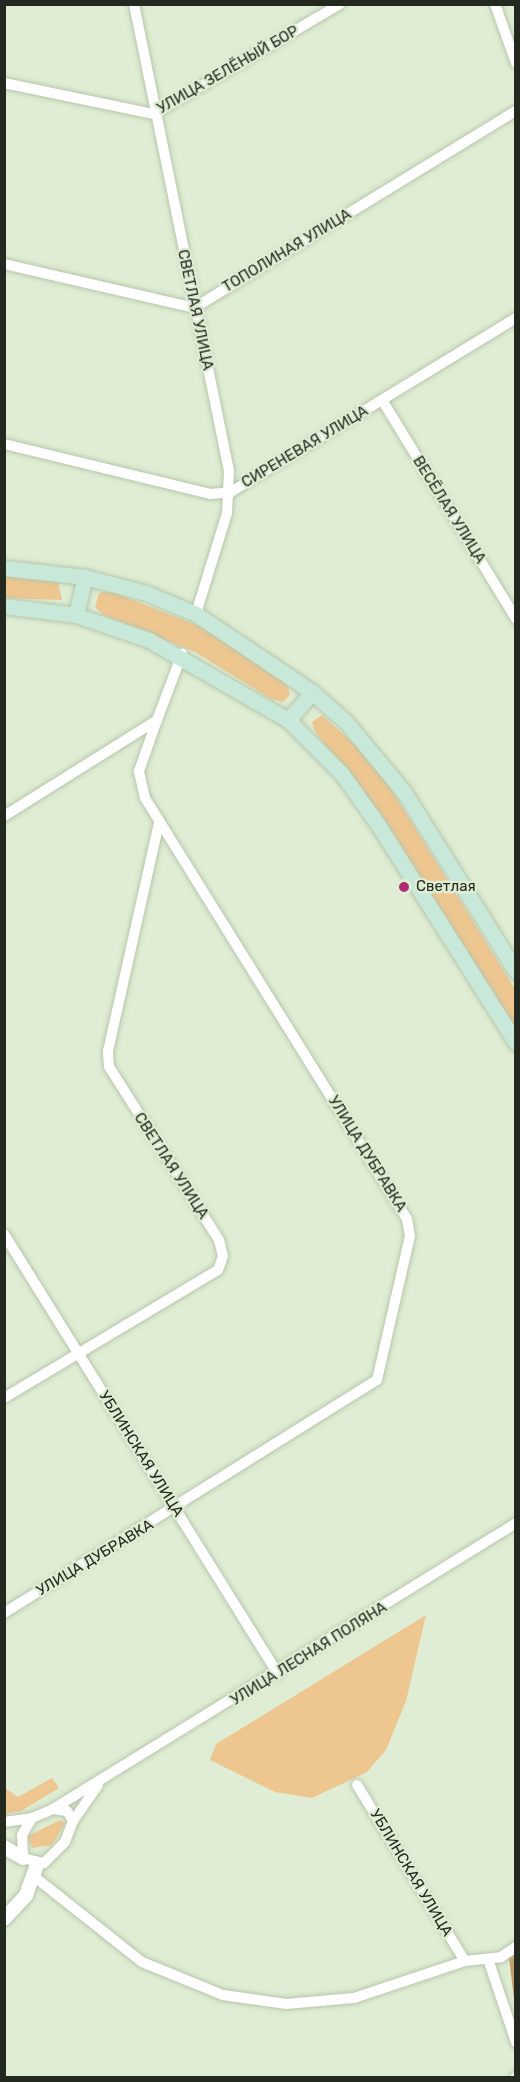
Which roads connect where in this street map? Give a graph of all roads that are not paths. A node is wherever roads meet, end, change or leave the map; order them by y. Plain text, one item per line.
1 (134, 4) edge
2 (340, 4) edge
3 (495, 4) edge
4 (516, 63) edge
5 (4, 83) edge
6 (516, 111) edge
7 (154, 114) junction
8 (4, 264) edge
9 (194, 308) junction
10 (516, 318) edge
11 (382, 400) junction
12 (4, 444) edge
13 (231, 492) junction
14 (4, 568) edge
15 (85, 577) junction
16 (4, 606) edge
17 (196, 614) junction
18 (76, 615) junction
19 (516, 619) edge
20 (182, 654) junction
21 (312, 692) junction
22 (156, 720) junction
23 (288, 720) junction
24 (4, 816) edge
25 (159, 822) junction
26 (516, 971) edge
27 (516, 1043) edge
28 (4, 1234) edge
29 (78, 1352) junction
30 (4, 1398) edge
31 (176, 1509) junction
32 (516, 1523) edge
33 (4, 1613) edge
34 (278, 1674) junction
35 (100, 1782) junction
36 (357, 1785) dead end
37 (53, 1809) junction
38 (32, 1818) junction
39 (73, 1821) junction
40 (4, 1822) edge
41 (4, 1847) edge
42 (23, 1858) junction
43 (36, 1871) junction
44 (4, 1919) edge
45 (516, 1947) edge
46 (488, 1959) junction
47 (465, 1961) junction
48 (516, 2042) edge

1 - 7 street, СВЕТЛАЯ УЛИЦА
2 - 7 street, УЛИЦА ЗЕЛЁНЫЙ БОР
3 - 4 street
5 - 7 street, УЛИЦА ЗЕЛЁНЫЙ БОР
6 - 9 street, ТОПОЛИНАЯ УЛИЦА
7 - 9 street, СВЕТЛАЯ УЛИЦА
8 - 9 street
9 - 13 street, СВЕТЛАЯ УЛИЦА
10 - 11 street, СИРЕНЕВАЯ УЛИЦА
11 - 13 street, СИРЕНЕВАЯ УЛИЦА
11 - 19 street, ВЕСЁЛАЯ УЛИЦА
12 - 13 street, СИРЕНЕВАЯ УЛИЦА
13 - 17 street, СВЕТЛАЯ УЛИЦА
14 - 15 main road
15 - 17 main road
15 - 18 main road
16 - 18 main road
17 - 21 main road
18 - 20 main road
20 - 22 street
20 - 23 main road
21 - 23 main road
21 - 26 main road
22 - 24 street
22 - 25 street, УЛИЦА ДУБРАВКА
23 - 27 main road
25 - 29 street, СВЕТЛАЯ УЛИЦА
25 - 31 street, УЛИЦА ДУБРАВКА
28 - 29 street, УБЛИНСКАЯ УЛИЦА
29 - 30 street, СВЕТЛАЯ УЛИЦА
29 - 31 street, УБЛИНСКАЯ УЛИЦА
31 - 33 street, УЛИЦА ДУБРАВКА
31 - 34 street, УБЛИНСКАЯ УЛИЦА
32 - 34 street, УЛИЦА ЛЕСНАЯ ПОЛЯНА
34 - 35 street, УЛИЦА ЛЕСНАЯ ПОЛЯНА
35 - 37 street, УЛИЦА ЛЕСНАЯ ПОЛЯНА
35 - 39 street, УЛИЦА ЛЕСНАЯ ПОЛЯНА
36 - 47 street, УБЛИНСКАЯ УЛИЦА
37 - 38 street, УЛИЦА ЛЕСНАЯ ПОЛЯНА
37 - 39 street
38 - 40 street, УЛИЦА ЛЕСНАЯ ПОЛЯНА
38 - 42 street
39 - 43 street, УЛИЦА ЛЕСНАЯ ПОЛЯНА
41 - 42 street
42 - 43 street
43 - 44 street
43 - 47 street
45 - 46 street
46 - 47 street
46 - 48 street

